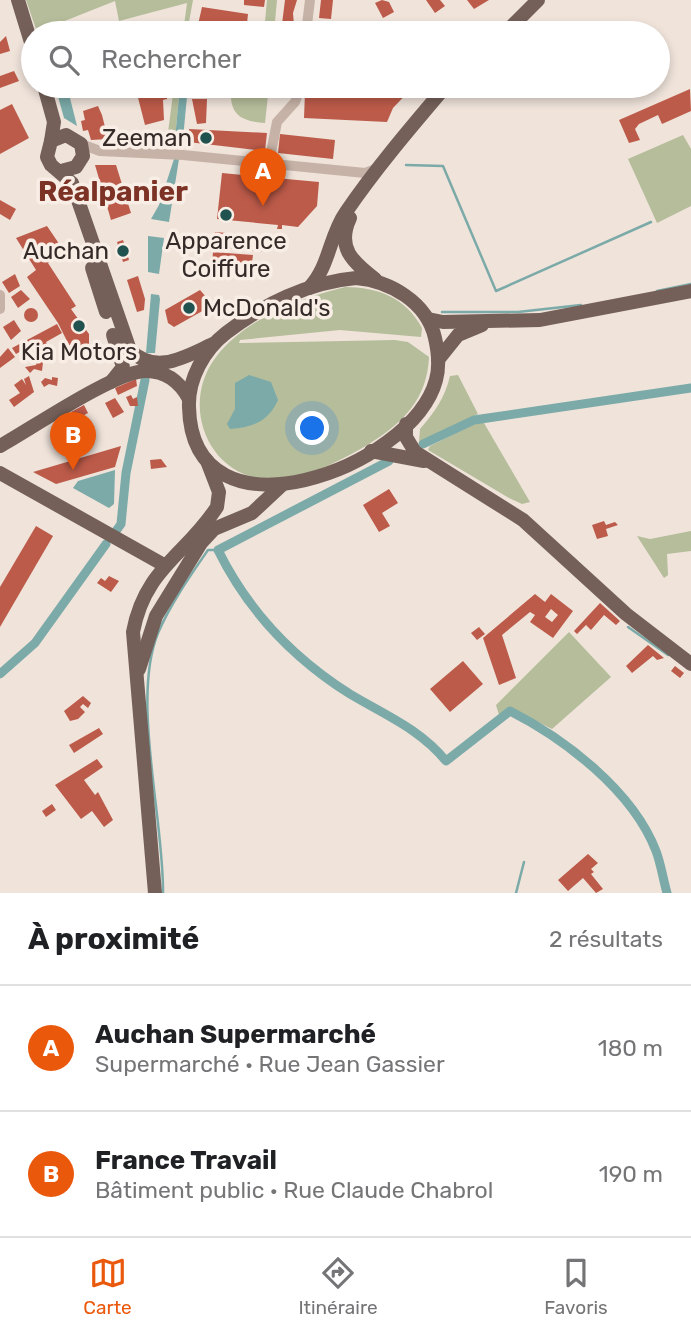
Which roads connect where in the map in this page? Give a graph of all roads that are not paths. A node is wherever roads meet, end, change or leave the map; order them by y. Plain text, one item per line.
1 (18, 0) edge
2 (310, 0) edge
3 (526, 0) edge
4 (538, 0) edge
5 (24, 21) edge
6 (307, 21) edge
7 (506, 21) edge
8 (517, 21) edge
9 (47, 98) edge
10 (297, 98) edge
11 (436, 98) edge
12 (446, 98) edge
13 (54, 122) junction
14 (66, 135) junction
15 (51, 141) junction
16 (81, 144) junction
17 (100, 151) junction
18 (269, 163) junction
19 (79, 164) junction
20 (382, 166) junction
21 (61, 171) junction
22 (72, 183) junction
23 (77, 199) junction
24 (377, 281) junction
25 (309, 288) junction
26 (691, 290) edge
27 (0, 295) edge
28 (0, 309) edge
29 (428, 319) junction
30 (493, 321) junction
31 (216, 342) junction
32 (121, 355) junction
33 (438, 360) junction
34 (147, 371) junction
35 (108, 384) junction
36 (189, 400) junction
37 (406, 424) junction
38 (0, 446) edge
39 (371, 451) junction
40 (204, 453) junction
41 (430, 463) junction
42 (0, 473) edge
43 (281, 486) junction
44 (164, 565) junction
45 (149, 632) junction
46 (691, 664) edge
47 (137, 677) junction
48 (155, 893) edge

1 - 5 main road
2 - 6 street
3 - 7 main road
4 - 8 main road
9 - 13 main road
10 - 18 street
11 - 20 main road
12 - 24 main road
13 - 14 main road
13 - 15 main road
14 - 15 main road
14 - 16 main road
15 - 21 main road
16 - 17 street
16 - 19 main road
17 - 18 street
17 - 19 street
18 - 20 street
19 - 21 main road
19 - 22 main road
20 - 25 main road
21 - 22 main road
22 - 23 main road
23 - 31 main road
23 - 32 main road
24 - 25 main road
24 - 29 main road
25 - 31 main road
26 - 30 main road
27 - 28 street
29 - 30 main road
29 - 33 main road
30 - 33 main road
31 - 36 main road
32 - 34 main road
32 - 35 main road
33 - 37 main road
34 - 35 main road
34 - 36 main road
35 - 38 main road
36 - 40 main road
37 - 39 main road
37 - 41 main road
39 - 41 main road
39 - 43 main road
40 - 43 main road
40 - 44 main road
41 - 46 main road
42 - 44 main road
43 - 45 main road
44 - 45 main road
44 - 47 main road
45 - 47 main road
47 - 48 main road

